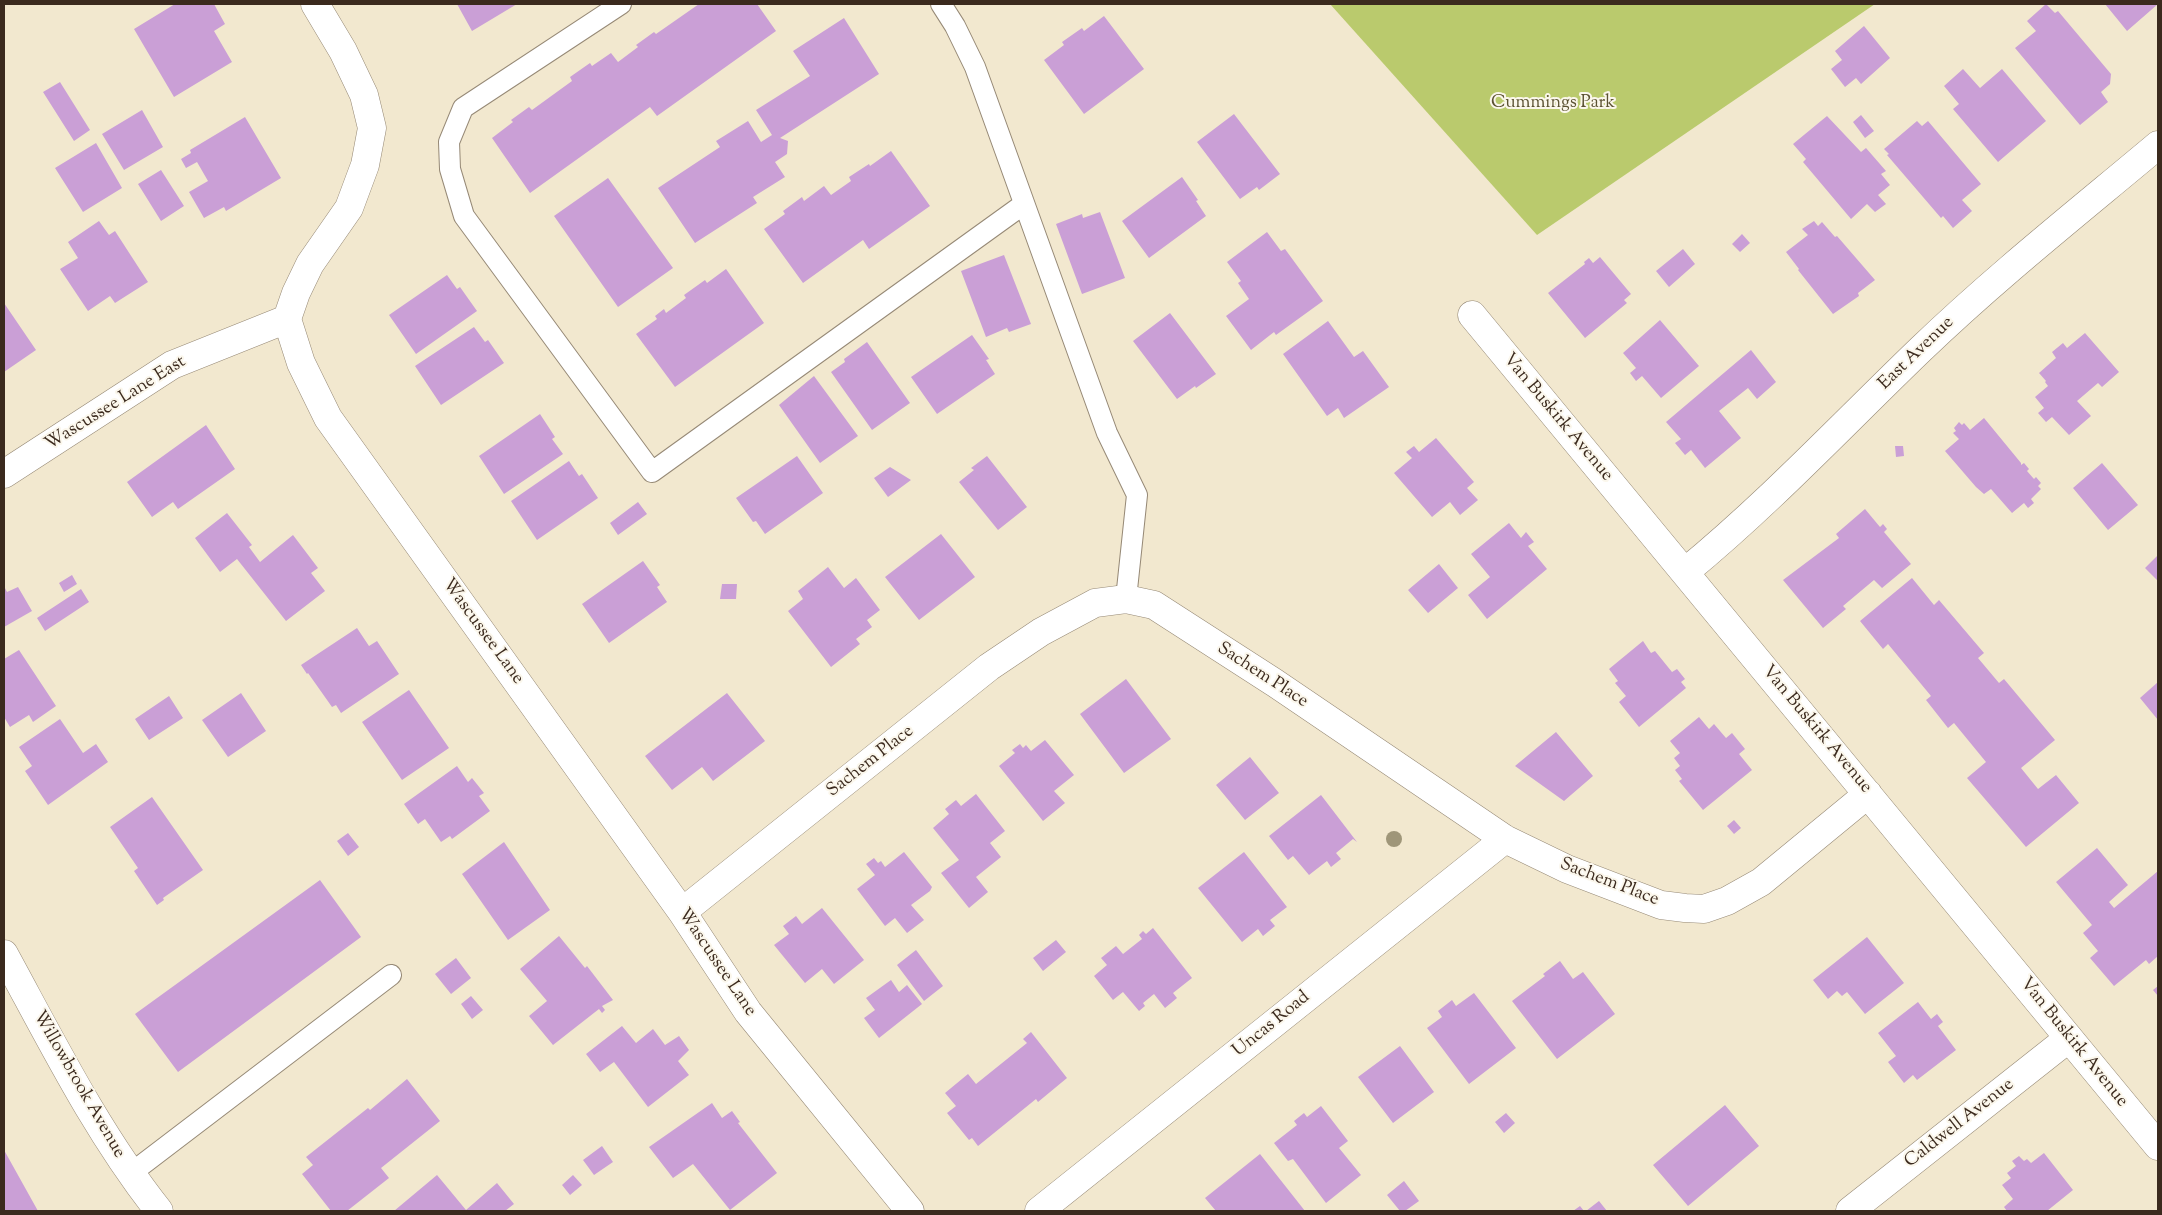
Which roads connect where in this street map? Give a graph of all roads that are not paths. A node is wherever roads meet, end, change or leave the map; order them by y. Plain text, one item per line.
1 (315, 4) edge
2 (621, 4) edge
3 (941, 4) edge
4 (2158, 145) edge
5 (1024, 204) junction
6 (1472, 315) dead end
7 (287, 319) junction
8 (4, 474) edge
9 (1685, 572) junction
10 (1126, 598) junction
11 (1868, 794) junction
12 (1505, 839) junction
13 (682, 912) junction
14 (4, 954) edge
15 (391, 975) dead end
16 (2069, 1038) junction
17 (2158, 1146) edge
18 (130, 1174) junction
19 (159, 1211) edge
20 (910, 1211) edge
21 (1039, 1211) edge
22 (1850, 1211) edge

1 - 7 street
2 - 5 lane
3 - 5 lane
4 - 9 street, East Avenue
5 - 10 lane
6 - 9 street, Van Buskirk Avenue
7 - 8 street, Wascussee Lane East
7 - 13 street, Wascussee Lane
9 - 11 street, Van Buskirk Avenue
10 - 12 street, Sachem Place
10 - 13 street, Sachem Place
11 - 12 street, Sachem Place
11 - 16 street, Van Buskirk Avenue
12 - 21 street, Uncas Road
13 - 20 street, Wascussee Lane
14 - 18 street, Willowbrook Avenue
15 - 18 lane
16 - 17 street, Van Buskirk Avenue
16 - 22 street, Caldwell Avenue
18 - 19 street, Willowbrook Avenue

